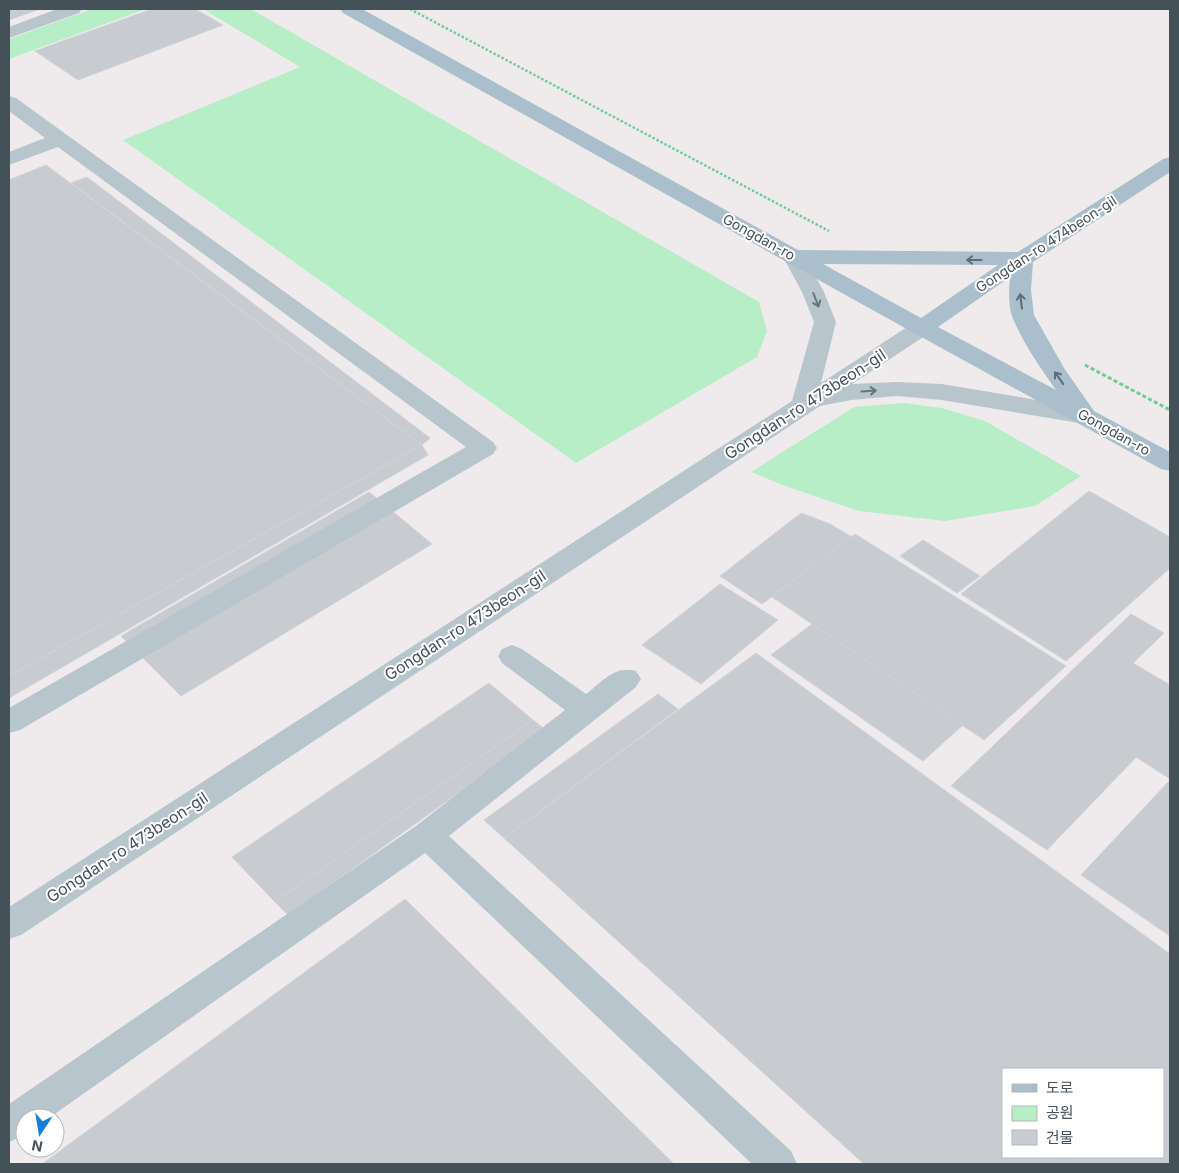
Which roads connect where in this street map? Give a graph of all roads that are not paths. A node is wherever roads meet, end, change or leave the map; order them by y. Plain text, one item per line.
1 (74, 9) edge
2 (348, 9) edge
3 (9, 33) edge
4 (9, 102) edge
5 (60, 139) junction
6 (9, 159) edge
7 (1170, 163) edge
8 (794, 257) junction
9 (1022, 259) junction
10 (923, 327) junction
11 (804, 403) junction
12 (1085, 416) junction
13 (1170, 463) edge
14 (512, 656) dead end
15 (626, 679) dead end
16 (586, 710) junction
17 (9, 722) edge
18 (427, 835) junction
19 (9, 925) edge
20 (9, 1125) edge
21 (778, 1164) edge

1 - 3 street
2 - 8 main road, Gongdan-ro
4 - 5 street
5 - 6 street
5 - 17 street
7 - 9 main road, Gongdan-ro 474beon-gil
9 -> 8 main road
8 - 10 main road, Gongdan-ro
8 -> 11 street
9 - 10 main road, Gongdan-ro 474beon-gil
12 -> 9 main road
10 - 11 street, Gongdan-ro 473beon-gil
10 - 12 main road, Gongdan-ro
11 -> 12 street
11 - 19 street, Gongdan-ro 473beon-gil
12 - 13 main road, Gongdan-ro
14 - 16 street
15 - 16 street
16 - 18 street
18 - 20 street
18 - 21 street

